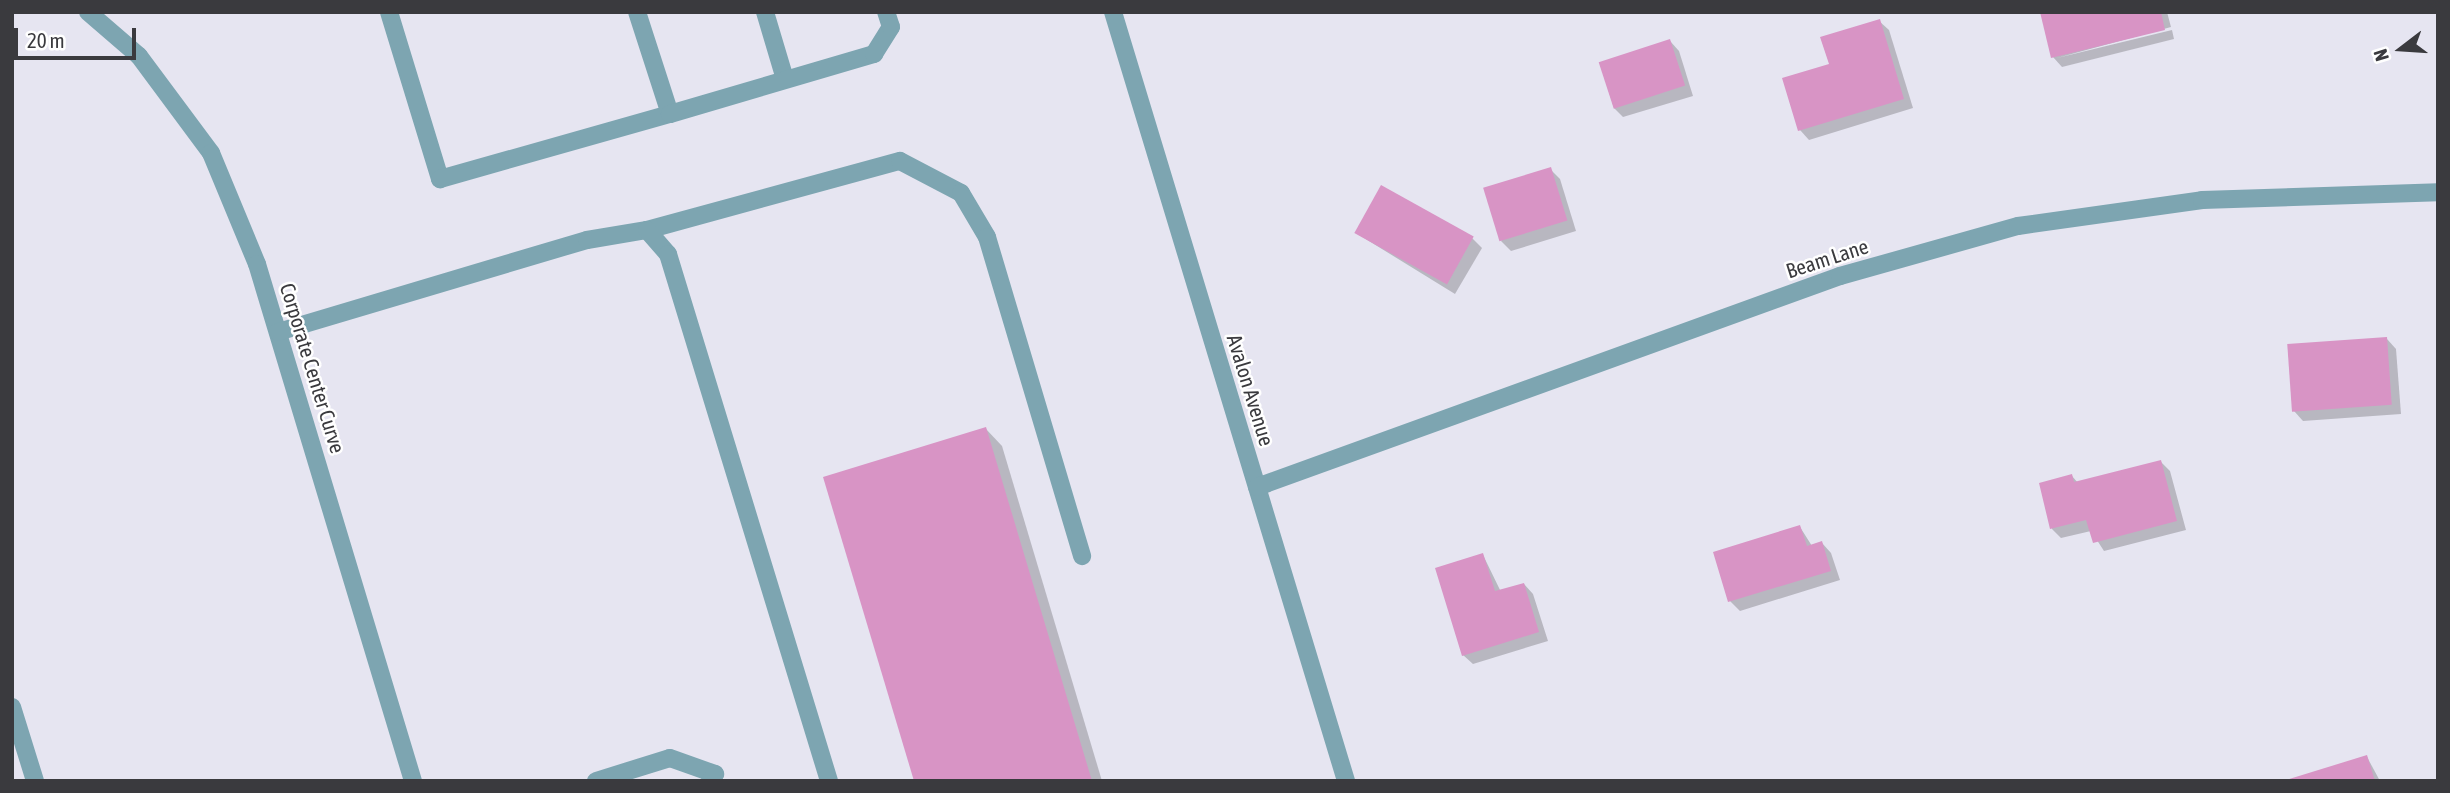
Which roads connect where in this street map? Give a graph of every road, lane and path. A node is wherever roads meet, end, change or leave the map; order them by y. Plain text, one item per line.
1 (88, 12) edge
2 (389, 12) edge
3 (637, 12) edge
4 (765, 12) edge
5 (887, 12) edge
6 (1113, 12) edge
7 (785, 79) junction
8 (670, 114) junction
9 (2438, 192) edge
10 (648, 230) junction
11 (278, 332) junction
12 (1257, 487) junction
13 (1082, 556) dead end
14 (12, 707) edge
15 (35, 781) edge
16 (413, 781) edge
17 (596, 781) edge
18 (710, 781) edge
19 (829, 781) edge
20 (1346, 781) edge

1 - 11 street, Corporate Center Curve
2 - 8 street
3 - 8 street
4 - 7 street
5 - 7 street
6 - 12 street, Avalon Avenue
7 - 8 street
9 - 12 street, Beam Lane
10 - 11 street
10 - 13 street
10 - 19 street
11 - 16 street, Corporate Center Curve
12 - 20 street, Avalon Avenue
14 - 15 street
17 - 18 street

